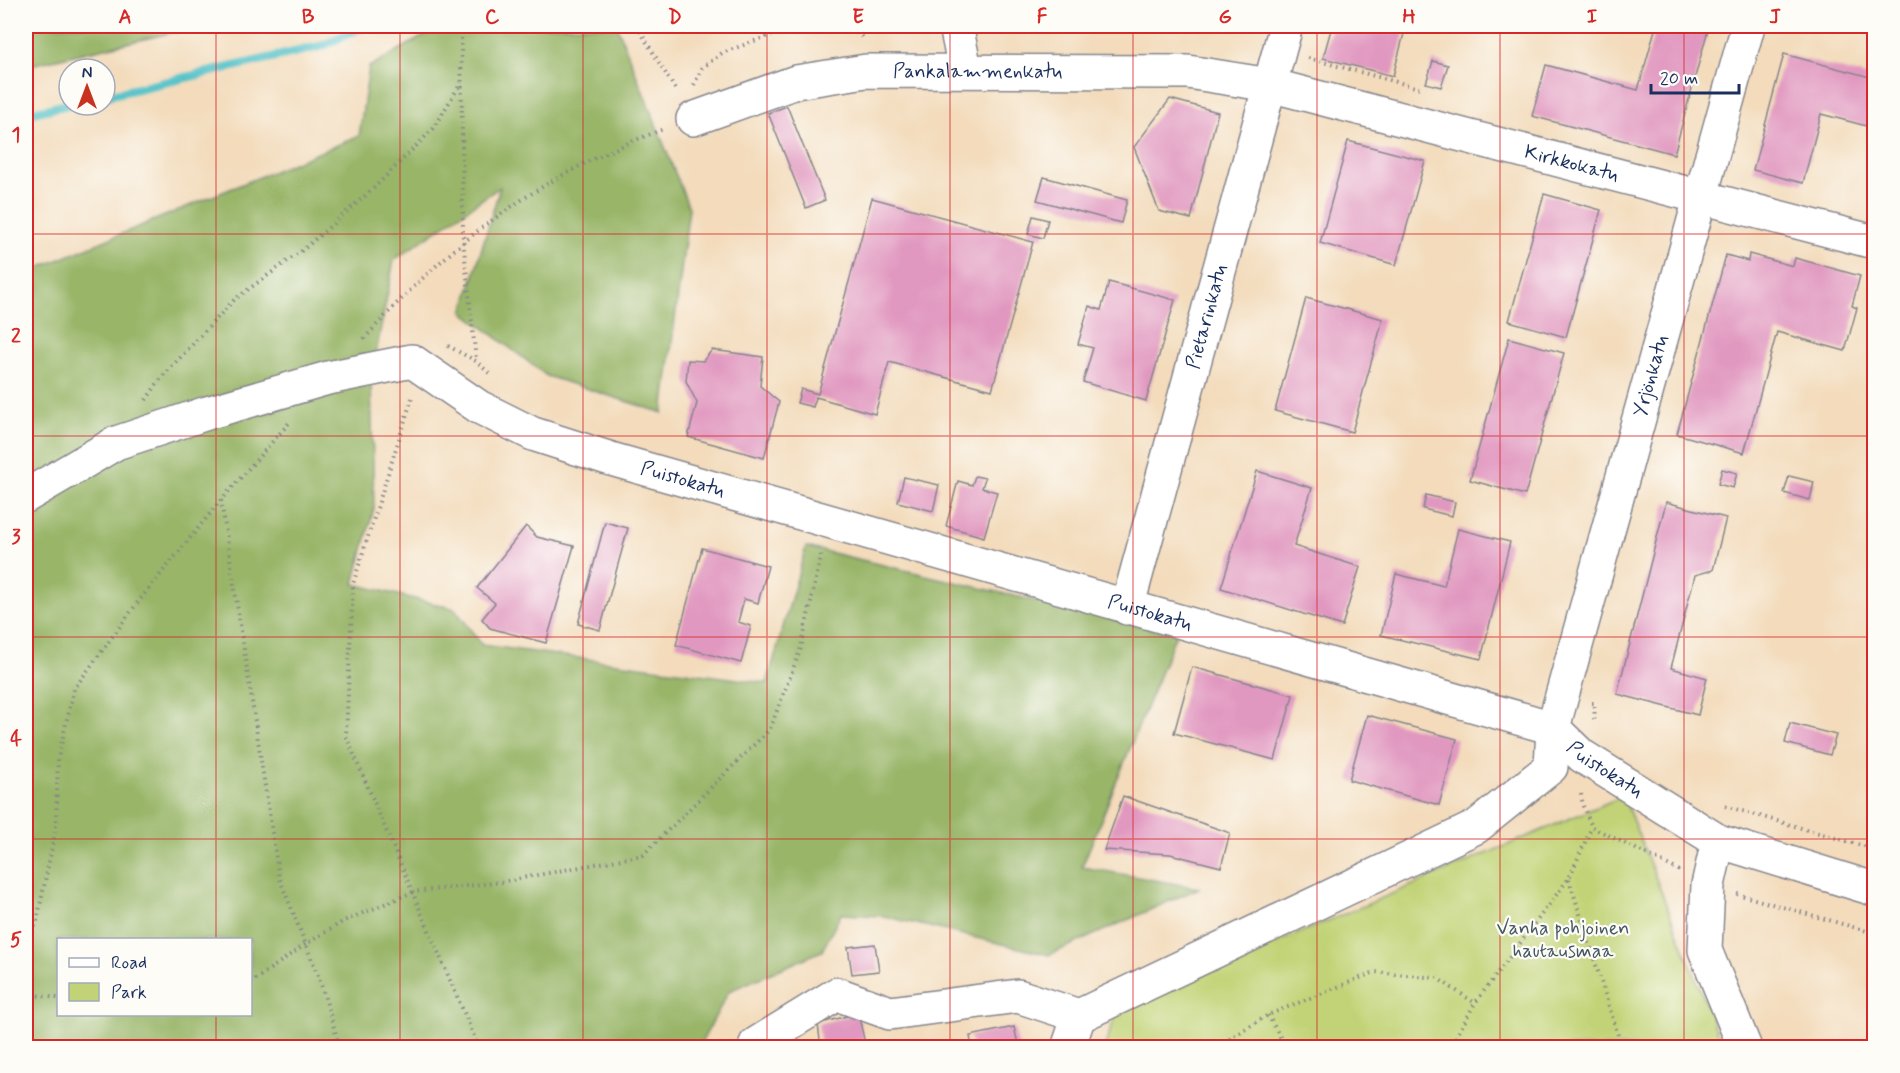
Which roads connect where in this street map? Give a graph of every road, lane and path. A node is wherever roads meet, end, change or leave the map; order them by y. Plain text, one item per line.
1 (462, 26) edge
2 (636, 26) edge
3 (795, 26) edge
4 (956, 26) edge
5 (1286, 26) edge
6 (1748, 26) edge
7 (964, 69) junction
8 (461, 83) junction
9 (1270, 85) junction
10 (686, 107) junction
11 (1699, 195) junction
12 (463, 240) junction
13 (1875, 242) edge
14 (360, 343) dead end
15 (476, 361) dead end
16 (417, 365) junction
17 (290, 422) dead end
18 (116, 443) junction
19 (26, 496) edge
20 (221, 500) junction
21 (829, 522) junction
22 (1127, 608) junction
23 (1563, 695) junction
24 (1594, 724) dead end
25 (1553, 728) junction
26 (1723, 805) dead end
27 (1718, 841) junction
28 (1875, 849) edge
29 (1569, 878) junction
30 (1708, 885) junction
31 (1875, 889) edge
32 (413, 892) junction
33 (1875, 933) edge
34 (306, 944) junction
35 (26, 949) edge
36 (252, 982) edge
37 (26, 993) edge
38 (57, 998) edge
39 (1475, 1003) junction
40 (1079, 1016) junction
41 (1268, 1016) junction
42 (340, 1047) edge
43 (479, 1047) edge
44 (756, 1047) edge
45 (1068, 1047) edge
46 (1215, 1047) edge
47 (1286, 1047) edge
48 (1450, 1047) edge
49 (1622, 1047) edge
50 (1745, 1047) edge

1 - 8 path
2 - 10 path
3 - 10 path
4 - 7 street
5 - 9 street, Pietarinkatu
6 - 11 street, Yrjönkatu
7 - 9 street, Pankalammenkatu
7 - 10 street, Pankalammenkatu
8 - 12 path
8 - 18 path
9 - 11 street, Kirkkokatu
9 - 22 street, Pietarinkatu
10 - 12 path
11 - 13 street, Kirkkokatu
11 - 23 street, Yrjönkatu
12 - 14 path
12 - 15 path
16 - 18 street
16 - 21 street, Puistokatu
16 - 32 path
17 - 20 path
18 - 19 street
20 - 34 path
20 - 35 path
21 - 22 street, Puistokatu
21 - 32 path
22 - 25 street, Puistokatu
23 - 24 path
23 - 25 street, Yrjönkatu
25 - 27 street, Puistokatu
25 - 40 street, Yrjönkatu
26 - 28 path
27 - 30 street
27 - 31 street, Puistokatu
29 - 30 path
29 - 39 path
29 - 49 path
30 - 33 path
30 - 50 street
32 - 34 path
32 - 43 path
34 - 36 path
34 - 42 path
37 - 38 path
39 - 41 path
39 - 48 path
40 - 44 street
40 - 45 street
41 - 46 path
41 - 47 path

